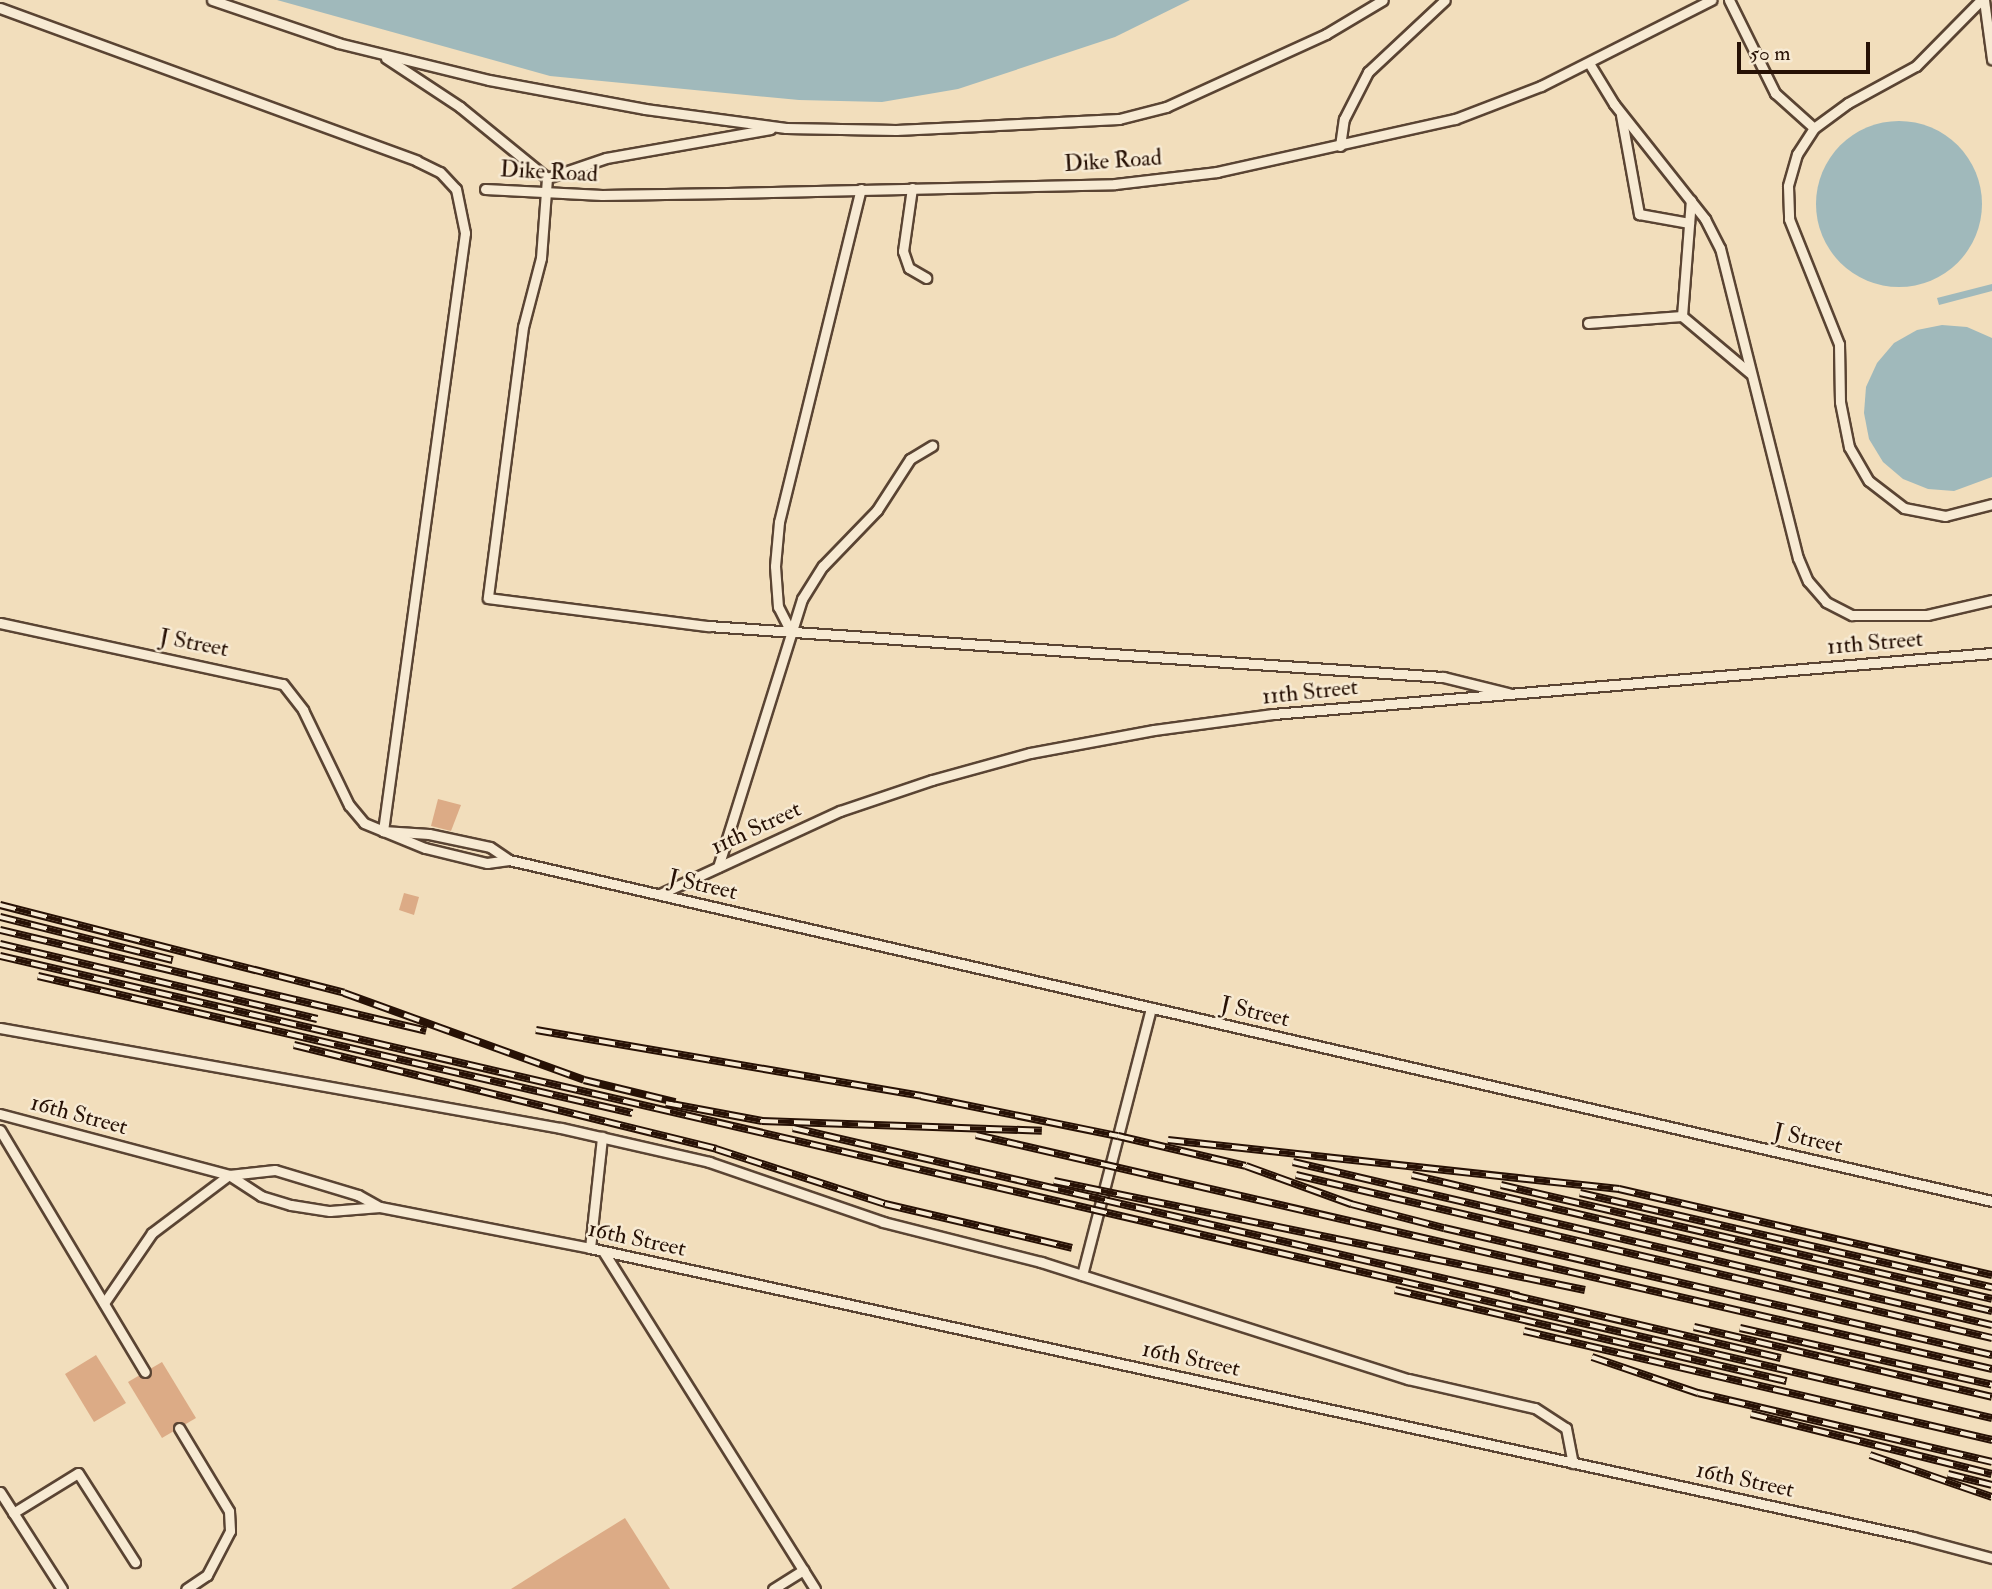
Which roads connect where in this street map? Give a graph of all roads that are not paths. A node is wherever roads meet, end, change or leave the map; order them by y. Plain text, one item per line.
1 (212, 0) edge
2 (1383, 0) edge
3 (1445, 0) edge
4 (1711, 0) edge
5 (1729, 0) edge
6 (1983, 0) edge
7 (0, 8) edge
8 (383, 56) junction
9 (1992, 60) edge
10 (1589, 63) junction
11 (1620, 112) junction
12 (786, 128) junction
13 (1814, 128) junction
14 (1340, 146) junction
15 (547, 178) junction
16 (485, 188) dead end
17 (912, 188) junction
18 (861, 189) junction
19 (546, 194) junction
20 (1690, 200) junction
21 (1689, 223) junction
22 (926, 278) dead end
23 (1682, 316) junction
24 (1588, 323) dead end
25 (1751, 374) junction
26 (932, 446) dead end
27 (1992, 505) edge
28 (1992, 600) edge
29 (0, 624) edge
30 (791, 632) junction
31 (1992, 653) edge
32 (1508, 693) junction
33 (383, 831) junction
34 (509, 860) junction
35 (718, 867) junction
36 (660, 894) junction
37 (1151, 1008) junction
38 (0, 1028) edge
39 (0, 1114) edge
40 (0, 1130) edge
41 (602, 1138) junction
42 (229, 1175) junction
43 (1992, 1201) edge
44 (380, 1207) junction
45 (590, 1248) junction
46 (603, 1251) junction
47 (1082, 1275) junction
48 (104, 1303) junction
49 (145, 1372) dead end
50 (179, 1428) dead end
51 (1573, 1462) junction
52 (0, 1492) edge
53 (13, 1513) junction
54 (1992, 1558) edge
55 (135, 1562) dead end
56 (803, 1570) junction
57 (62, 1589) edge
58 (186, 1589) edge
59 (773, 1589) edge
60 (815, 1589) edge

1 - 8 lane
2 - 12 lane
3 - 14 lane
4 - 10 lane, Dike Road
5 - 13 lane
6 - 9 lane
6 - 13 lane
7 - 33 lane
8 - 12 lane
8 - 15 lane
10 - 11 lane
10 - 14 lane, Dike Road
11 - 20 lane
11 - 21 lane
12 - 15 lane
13 - 27 lane
14 - 17 lane, Dike Road
15 - 19 lane
16 - 19 lane, Dike Road
17 - 18 lane, Dike Road
17 - 22 lane
18 - 19 lane, Dike Road
18 - 30 lane
19 - 30 lane
20 - 21 lane
20 - 25 lane
21 - 23 lane
23 - 24 lane
23 - 25 lane
25 - 28 lane
26 - 30 lane
29 - 33 lane, J Street
30 - 32 lane
30 - 35 lane
31 - 32 lane, 11th Street
32 - 35 lane, 11th Street
33 - 34 lane, J Street
33 - 34 lane, J Street
34 - 36 lane, J Street
35 - 36 lane, 11th Street
36 - 37 lane, J Street
37 - 43 lane, J Street
37 - 47 lane
38 - 41 lane
39 - 42 lane, 16th Street
40 - 48 lane
41 - 45 lane
41 - 47 lane
42 - 44 lane, 16th Street
42 - 44 lane, 16th Street
42 - 48 lane
44 - 45 lane, 16th Street
45 - 46 lane, 16th Street
46 - 51 lane, 16th Street
46 - 56 lane
47 - 51 lane
48 - 49 lane
50 - 58 lane
51 - 54 lane, 16th Street
52 - 53 lane
53 - 55 lane
53 - 57 lane
56 - 59 lane
56 - 60 lane

